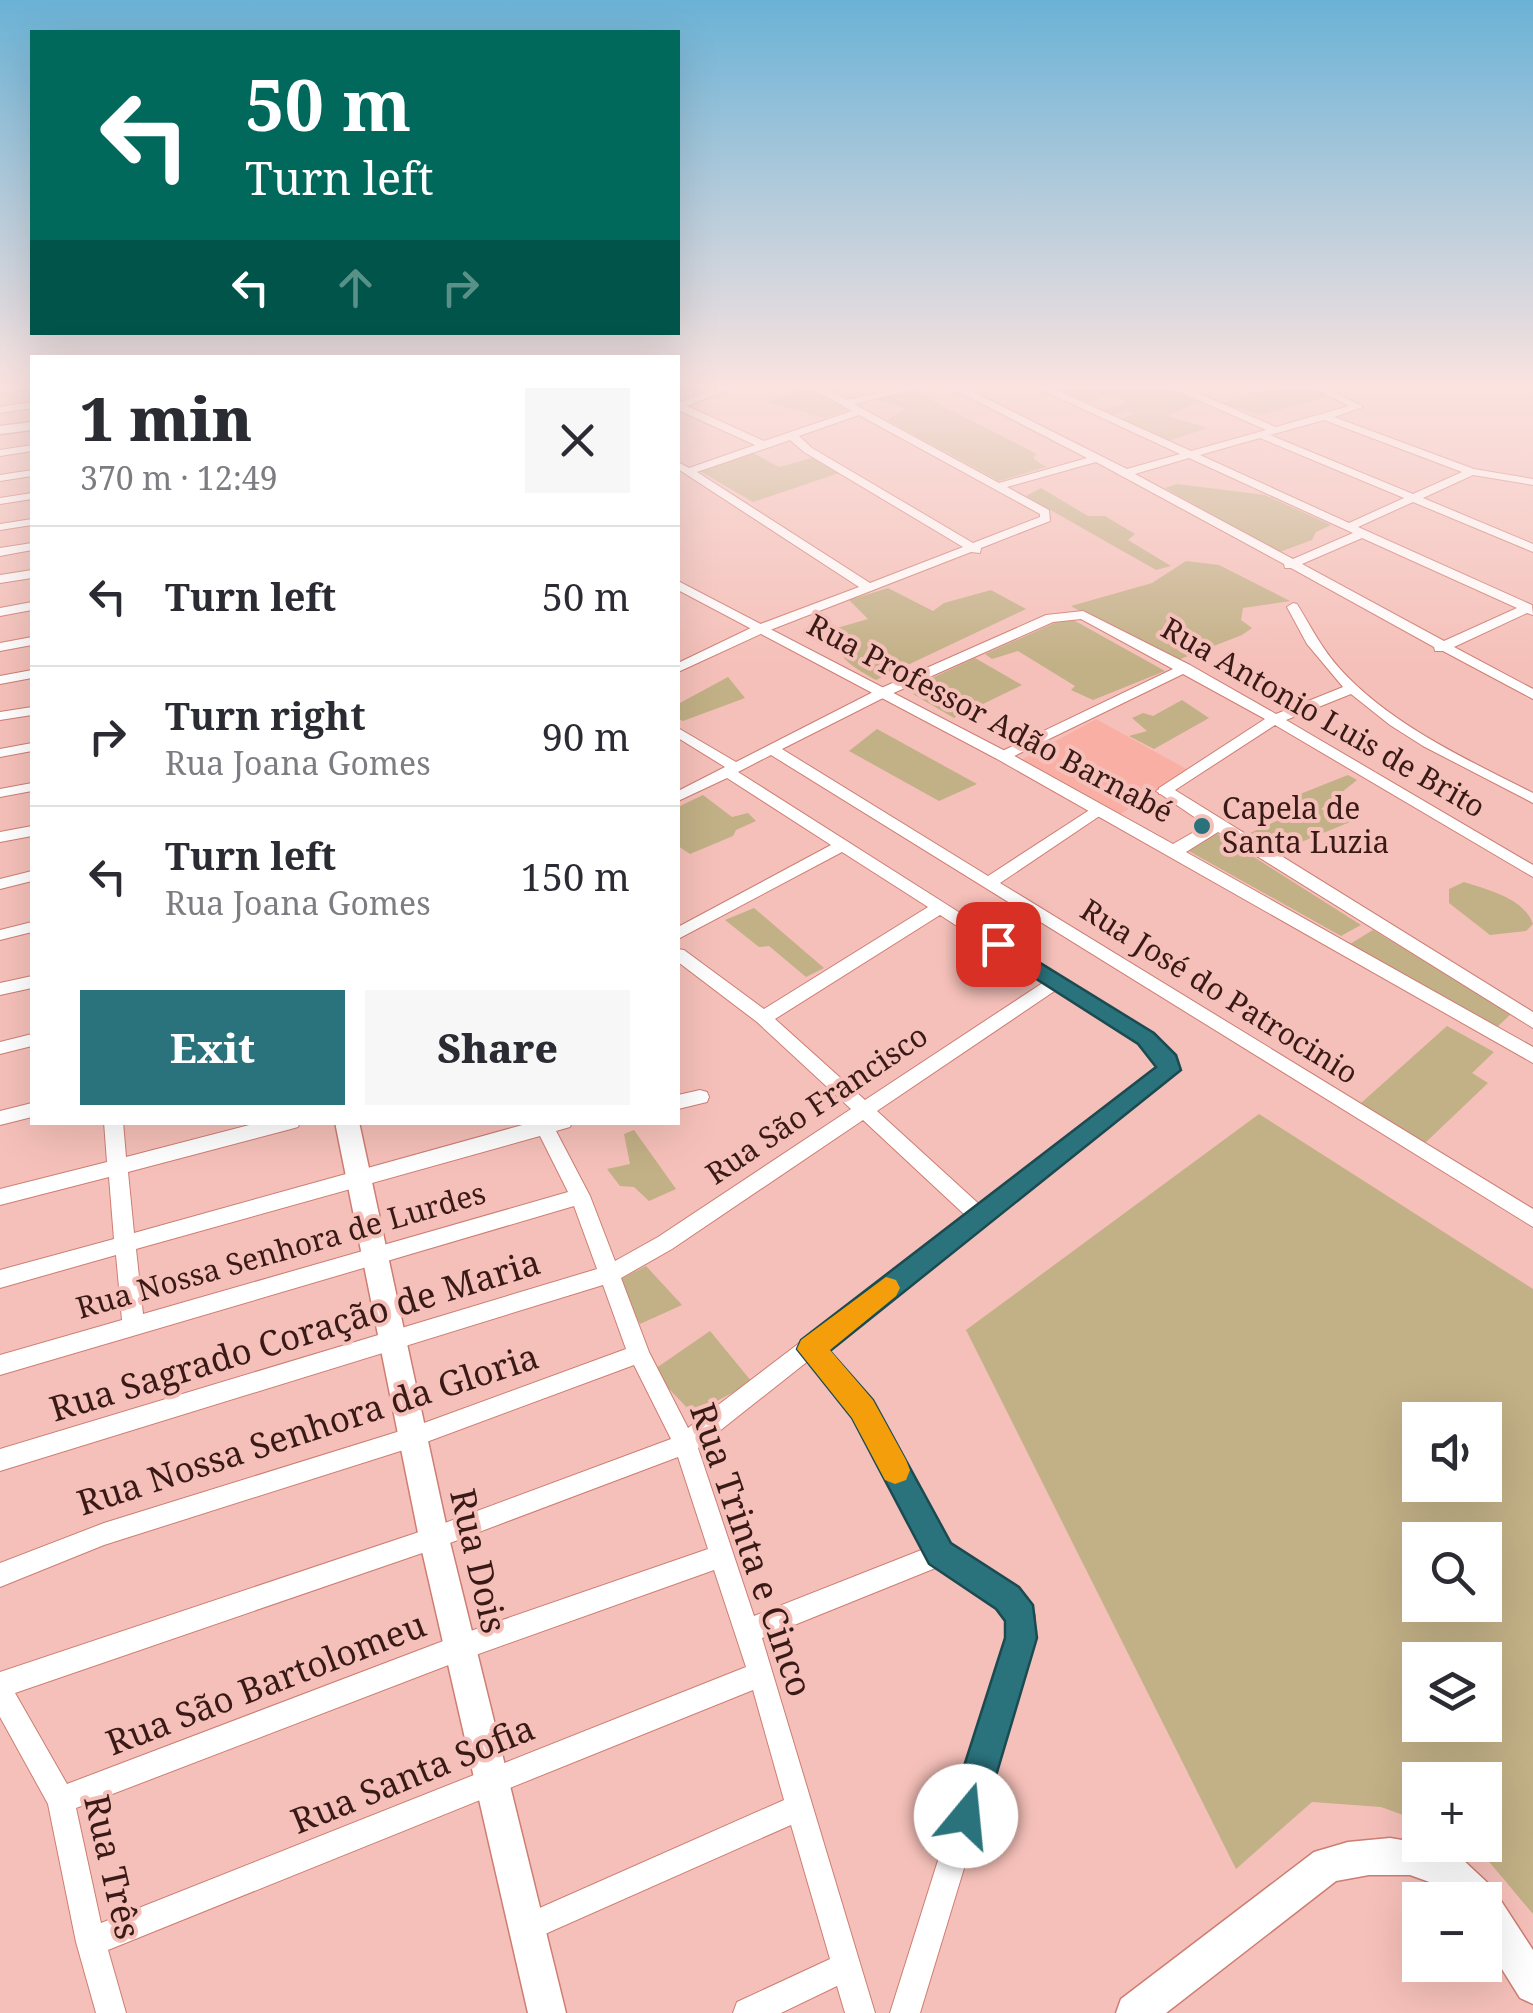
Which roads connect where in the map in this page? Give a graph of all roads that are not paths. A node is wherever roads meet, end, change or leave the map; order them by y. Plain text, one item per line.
1 (701, 478) edge
2 (855, 478) edge
3 (983, 478) edge
4 (1027, 478) edge
5 (1135, 478) edge
6 (1238, 478) edge
7 (1361, 478) edge
8 (1458, 478) edge
9 (1508, 478) edge
10 (1533, 482) edge
11 (998, 486) junction
12 (30, 496) edge
13 (1410, 499) junction
14 (0, 501) edge
15 (30, 522) edge
16 (0, 527) edge
17 (1348, 527) junction
18 (1363, 533) junction
19 (30, 547) edge
20 (1533, 548) edge
21 (976, 550) junction
22 (0, 552) edge
23 (1289, 565) junction
24 (30, 574) edge
25 (0, 580) edge
26 (680, 586) edge
27 (868, 588) junction
28 (30, 606) edge
29 (1293, 608) dead end
30 (1530, 609) edge
31 (0, 612) edge
32 (760, 629) junction
33 (30, 641) edge
34 (0, 647) edge
35 (1440, 648) junction
36 (680, 667) edge
37 (1185, 668) junction
38 (30, 674) edge
39 (0, 680) edge
40 (1348, 690) junction
41 (884, 692) junction
42 (1533, 695) edge
43 (30, 711) edge
44 (0, 716) edge
45 (1274, 719) junction
46 (680, 733) edge
47 (30, 747) edge
48 (773, 750) junction
49 (0, 753) edge
50 (1003, 756) junction
51 (732, 770) junction
52 (30, 787) edge
53 (1164, 791) joint
54 (0, 793) edge
55 (680, 796) edge
56 (1533, 799) edge
57 (1098, 810) junction
58 (1219, 824) junction
59 (30, 831) edge
60 (0, 837) edge
61 (842, 846) junction
62 (1173, 852) junction
63 (1533, 872) edge
64 (30, 876) edge
65 (990, 882) junction
66 (0, 884) edge
67 (941, 907) junction
68 (1374, 924) junction
69 (30, 928) edge
70 (680, 933) edge
71 (0, 935) edge
72 (1338, 944) junction
73 (680, 956) edge
74 (30, 982) edge
75 (1056, 982) junction
76 (0, 989) edge
77 (1526, 1017) edge
78 (763, 1018) junction
79 (1498, 1036) junction
80 (30, 1040) edge
81 (0, 1048) edge
82 (1533, 1056) edge
83 (700, 1098) dead end
84 (680, 1102) edge
85 (30, 1110) edge
86 (862, 1110) junction
87 (0, 1118) edge
88 (113, 1125) edge
89 (279, 1125) edge
90 (348, 1125) edge
91 (547, 1125) edge
92 (550, 1125) edge
93 (117, 1168) junction
94 (362, 1180) junction
95 (580, 1196) junction
96 (0, 1197) edge
97 (978, 1215) junction
98 (1533, 1220) edge
99 (124, 1244) junction
100 (378, 1256) junction
101 (609, 1274) junction
102 (0, 1279) edge
103 (133, 1324) junction
104 (396, 1340) junction
105 (811, 1349) junction
106 (639, 1354) junction
107 (0, 1366) edge
108 (413, 1437) junction
109 (685, 1444) junction
110 (0, 1460) edge
111 (434, 1538) junction
112 (940, 1554) junction
113 (722, 1555) junction
114 (0, 1574) edge
115 (748, 1631) junction
116 (459, 1648) junction
117 (761, 1674) junction
118 (0, 1688) edge
119 (495, 1784) junction
120 (61, 1800) junction
121 (797, 1808) junction
122 (1461, 1882) edge
123 (527, 1928) junction
124 (1502, 1935) edge
125 (90, 1942) junction
126 (844, 1968) junction
127 (1533, 1984) edge
128 (111, 2013) edge
129 (547, 2013) edge
130 (748, 2013) edge
131 (860, 2013) edge
132 (905, 2013) edge
133 (1135, 2013) edge

1 - 27 street
2 - 21 street
3 - 11 street
4 - 11 street
5 - 23 street
6 - 17 street
7 - 13 street
8 - 13 street
9 - 10 street
11 - 21 street
12 - 14 street
13 - 17 street
13 - 20 street
15 - 16 street
17 - 18 street
18 - 23 street
18 - 30 street
19 - 22 street
21 - 27 street
23 - 35 street
24 - 25 street
26 - 32 street, Rua Professor Adão Barnabé
27 - 32 street
28 - 31 street
29 - 40 street
30 - 35 street
32 - 36 street
32 - 41 street, Rua Professor Adão Barnabé
33 - 34 street
35 - 42 street
37 - 41 street, Rua Antonio Luis de Brito
37 - 45 street, Rua Antonio Luis de Brito
37 - 50 street
38 - 39 street
40 - 45 street
40 - 56 street
41 - 48 street
41 - 50 street, Rua Professor Adão Barnabé
43 - 44 street
45 - 53 street
45 - 63 street, Rua Antonio Luis de Brito
46 - 51 street
47 - 49 street
48 - 51 street
48 - 65 street, Rua José do Patrocinio
50 - 57 street, Rua Professor Adão Barnabé
51 - 55 street
51 - 61 street
52 - 54 street
53 - 58 street
57 - 62 street, Rua Professor Adão Barnabé
57 - 65 street
58 - 62 street
58 - 68 street
59 - 60 street
61 - 67 street
61 - 70 street
62 - 72 street, Rua Professor Adão Barnabé
64 - 66 street
65 - 98 street, Rua José do Patrocinio
67 - 75 street
67 - 78 street
68 - 72 street
68 - 77 street
69 - 71 street
72 - 79 street, Rua Professor Adão Barnabé
73 - 78 street
74 - 76 street
75 - 86 street, Rua São Francisco
75 - 97 street
77 - 79 street
78 - 86 street
79 - 82 street, Rua Professor Adão Barnabé
80 - 81 street
83 - 84 street
85 - 87 street
86 - 97 street
86 - 101 street, Rua São Francisco
88 - 93 street
89 - 93 street
90 - 94 main road, Rua Dois
91 - 94 street
92 - 95 street, Rua Trinta e Cinco
93 - 96 street
93 - 99 street
94 - 99 street
94 - 100 main road, Rua Dois
95 - 100 street, Rua Nossa Senhora de Lurdes
95 - 101 street, Rua Trinta e Cinco
97 - 105 street
99 - 102 street
99 - 103 street
100 - 103 street, Rua Nossa Senhora de Lurdes
100 - 104 main road, Rua Dois
101 - 104 street, Rua Sagrado Coração de Maria
101 - 106 street, Rua Trinta e Cinco
103 - 107 street, Rua Nossa Senhora de Lurdes
104 - 108 main road, Rua Dois
104 - 110 street, Rua Sagrado Coração de Maria
105 - 109 street
105 - 112 street
106 - 108 street, Rua Nossa Senhora da Gloria
106 - 109 street, Rua Trinta e Cinco
108 - 111 main road, Rua Dois
108 - 114 street, Rua Nossa Senhora da Gloria
109 - 111 street
109 - 113 street, Rua Trinta e Cinco
111 - 116 main road, Rua Dois
111 - 118 street
112 - 115 street
112 - 132 street
113 - 115 street, Rua Trinta e Cinco
113 - 116 street, Rua São Bartolomeu
115 - 117 street, Rua Trinta e Cinco
116 - 119 main road, Rua Dois
116 - 120 street, Rua São Bartolomeu
117 - 119 street, Rua Santa Sofia
117 - 121 street, Rua Trinta e Cinco
118 - 120 street, Rua Três
119 - 123 main road, Rua Dois
119 - 125 street, Rua Santa Sofia
120 - 125 street, Rua Três
121 - 123 street
121 - 126 street, Rua Trinta e Cinco
122 - 133 main road
123 - 129 main road, Rua Dois
124 - 127 main road
125 - 128 street, Rua Três
126 - 130 street
126 - 131 street, Rua Trinta e Cinco

